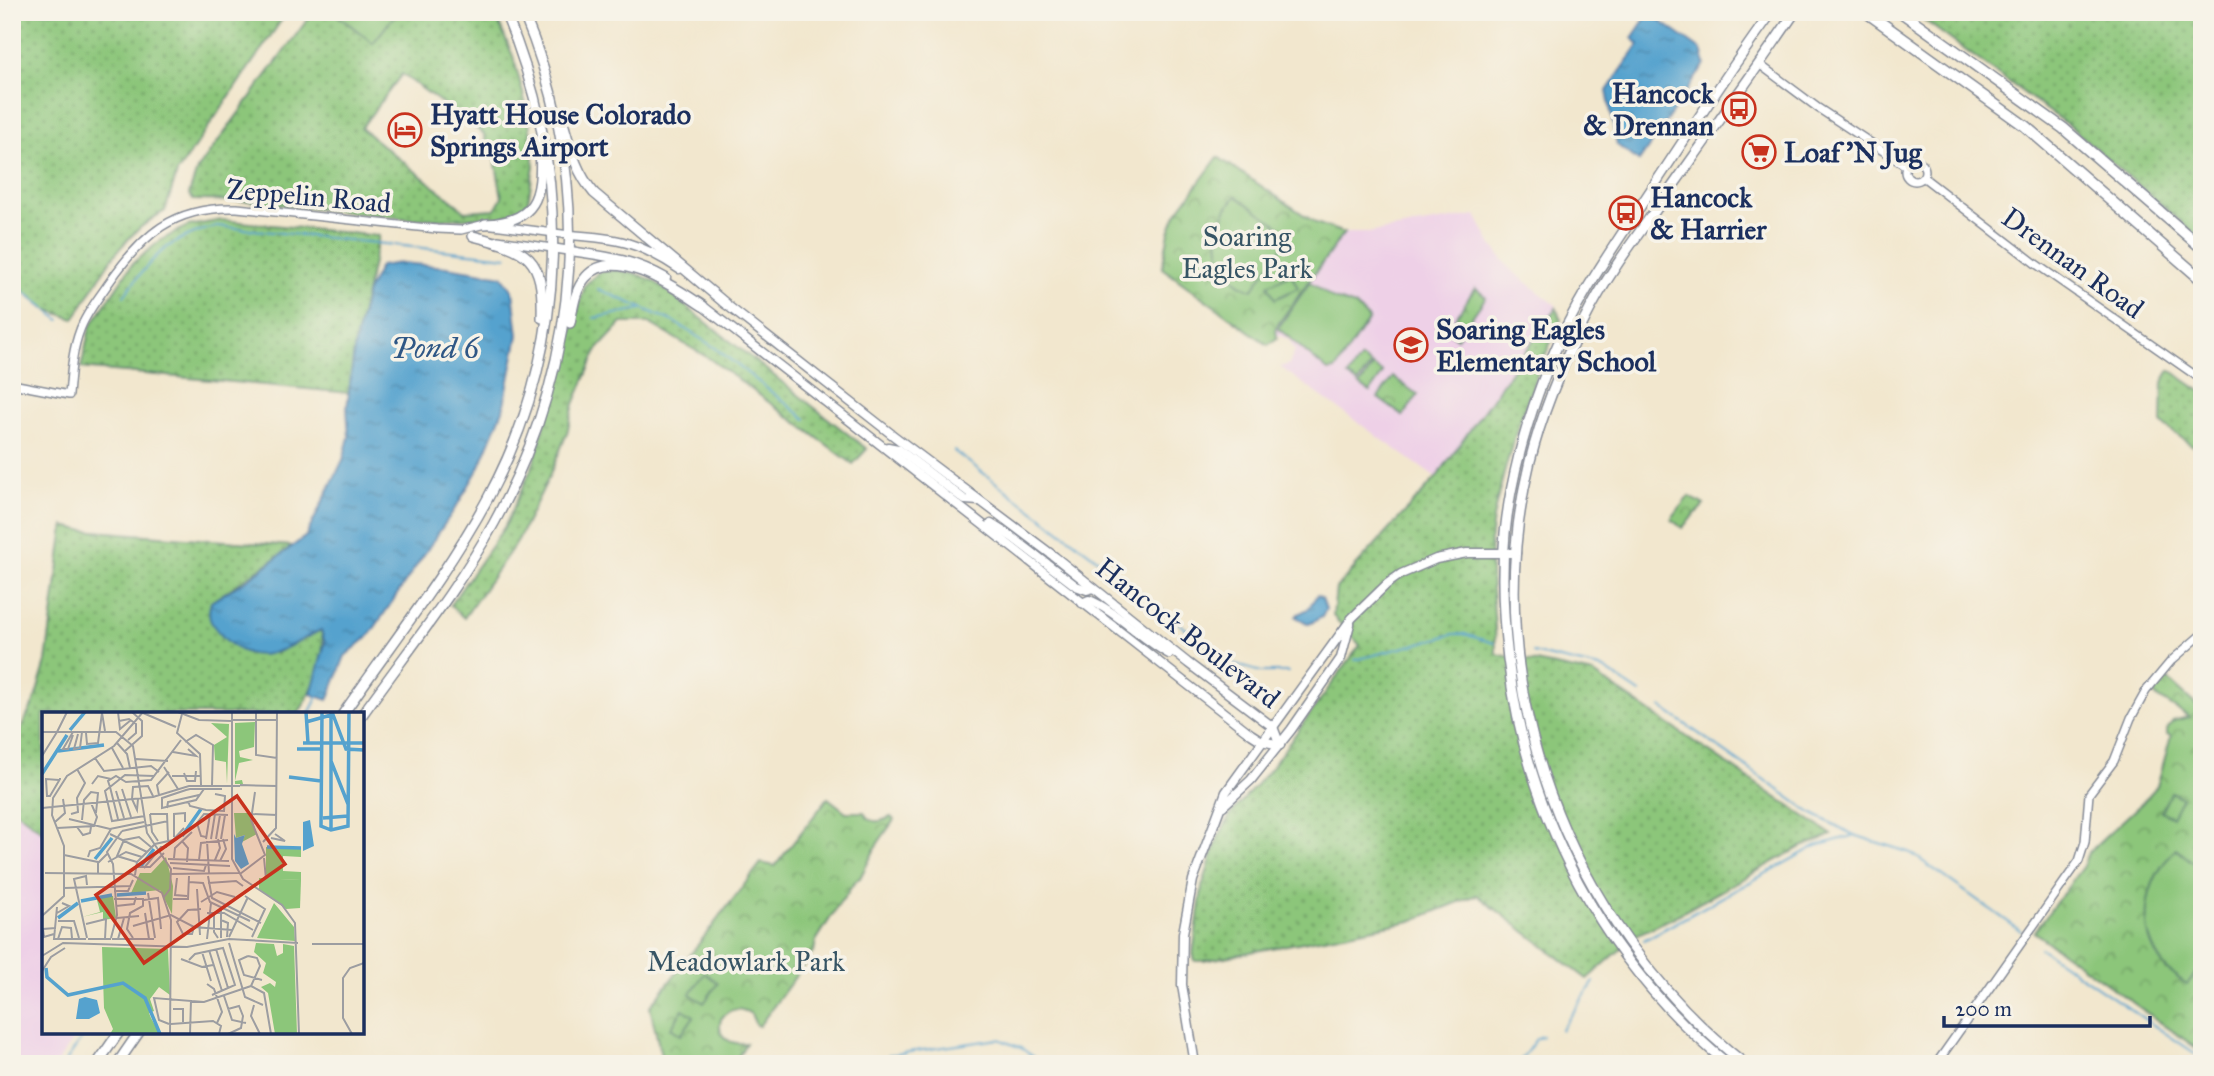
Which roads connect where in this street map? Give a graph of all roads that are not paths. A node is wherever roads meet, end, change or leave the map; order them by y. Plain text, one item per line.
1 (505, 12) edge
2 (523, 12) edge
3 (1772, 12) edge
4 (1795, 12) edge
5 (1866, 12) edge
6 (1901, 12) edge
7 (1759, 64) junction
8 (542, 65) junction
9 (536, 97) junction
10 (1906, 166) junction
11 (1923, 177) junction
12 (485, 224) junction
13 (461, 230) junction
14 (553, 233) junction
15 (570, 235) junction
16 (473, 236) junction
17 (552, 247) junction
18 (2202, 248) edge
19 (569, 251) junction
20 (2202, 281) edge
21 (726, 304) junction
22 (704, 306) junction
23 (536, 374) junction
24 (2202, 380) edge
25 (12, 384) edge
26 (804, 384) junction
27 (540, 418) junction
28 (894, 436) junction
29 (885, 447) junction
30 (979, 501) junction
31 (964, 508) junction
32 (1504, 553) junction
33 (1516, 553) junction
34 (1094, 589) junction
35 (1082, 603) junction
36 (1352, 618) junction
37 (2202, 634) edge
38 (1188, 663) junction
39 (344, 712) edge
40 (364, 712) edge
41 (1273, 727) junction
42 (1262, 741) junction
43 (1279, 745) junction
44 (1221, 808) junction
45 (118, 1034) edge
46 (138, 1034) edge
47 (97, 1064) edge
48 (117, 1064) edge
49 (1195, 1064) edge
50 (1728, 1064) edge
51 (1745, 1064) edge
52 (1936, 1064) edge

1 - 9 main road
2 - 8 main road
3 - 32 main road
4 - 7 main road
5 - 20 highway
6 - 18 highway
7 - 10 street
7 - 33 main road
8 - 15 main road
8 - 21 main road
9 - 12 main road
9 - 14 main road
10 - 11 street
10 - 11 street
11 - 24 street, Drennan Road
12 - 13 street, Zeppelin Road
12 - 14 street, Zeppelin Road
13 - 16 street
13 - 25 street, Zeppelin Road
14 - 15 street, Zeppelin Road
14 - 17 main road
15 - 19 main road
15 - 21 main road, Hancock Boulevard
16 - 17 street
16 - 23 main road
17 - 19 main road, Hancock Boulevard
17 - 23 main road
19 - 22 main road, Hancock Boulevard
19 - 27 main road
21 - 28 main road, Hancock Boulevard
22 - 26 main road, Hancock Boulevard
22 - 27 main road
23 - 39 main road
26 - 28 main road
26 - 29 main road, Hancock Boulevard
27 - 40 main road
28 - 29 main road
28 - 30 main road, Hancock Boulevard
29 - 30 main road
29 - 31 main road, Hancock Boulevard
30 - 34 main road, Hancock Boulevard
31 - 34 main road
31 - 35 main road, Hancock Boulevard
32 - 33 main road
32 - 36 main road
32 - 50 main road
33 - 51 main road
34 - 38 main road, Hancock Boulevard
35 - 38 main road
35 - 42 main road, Hancock Boulevard
36 - 41 main road
36 - 43 main road
37 - 52 street
38 - 41 main road, Hancock Boulevard
41 - 42 main road
41 - 43 main road, Hancock Boulevard
42 - 43 main road, Hancock Boulevard
42 - 44 main road
43 - 44 main road
44 - 49 main road
45 - 47 main road
46 - 48 main road

